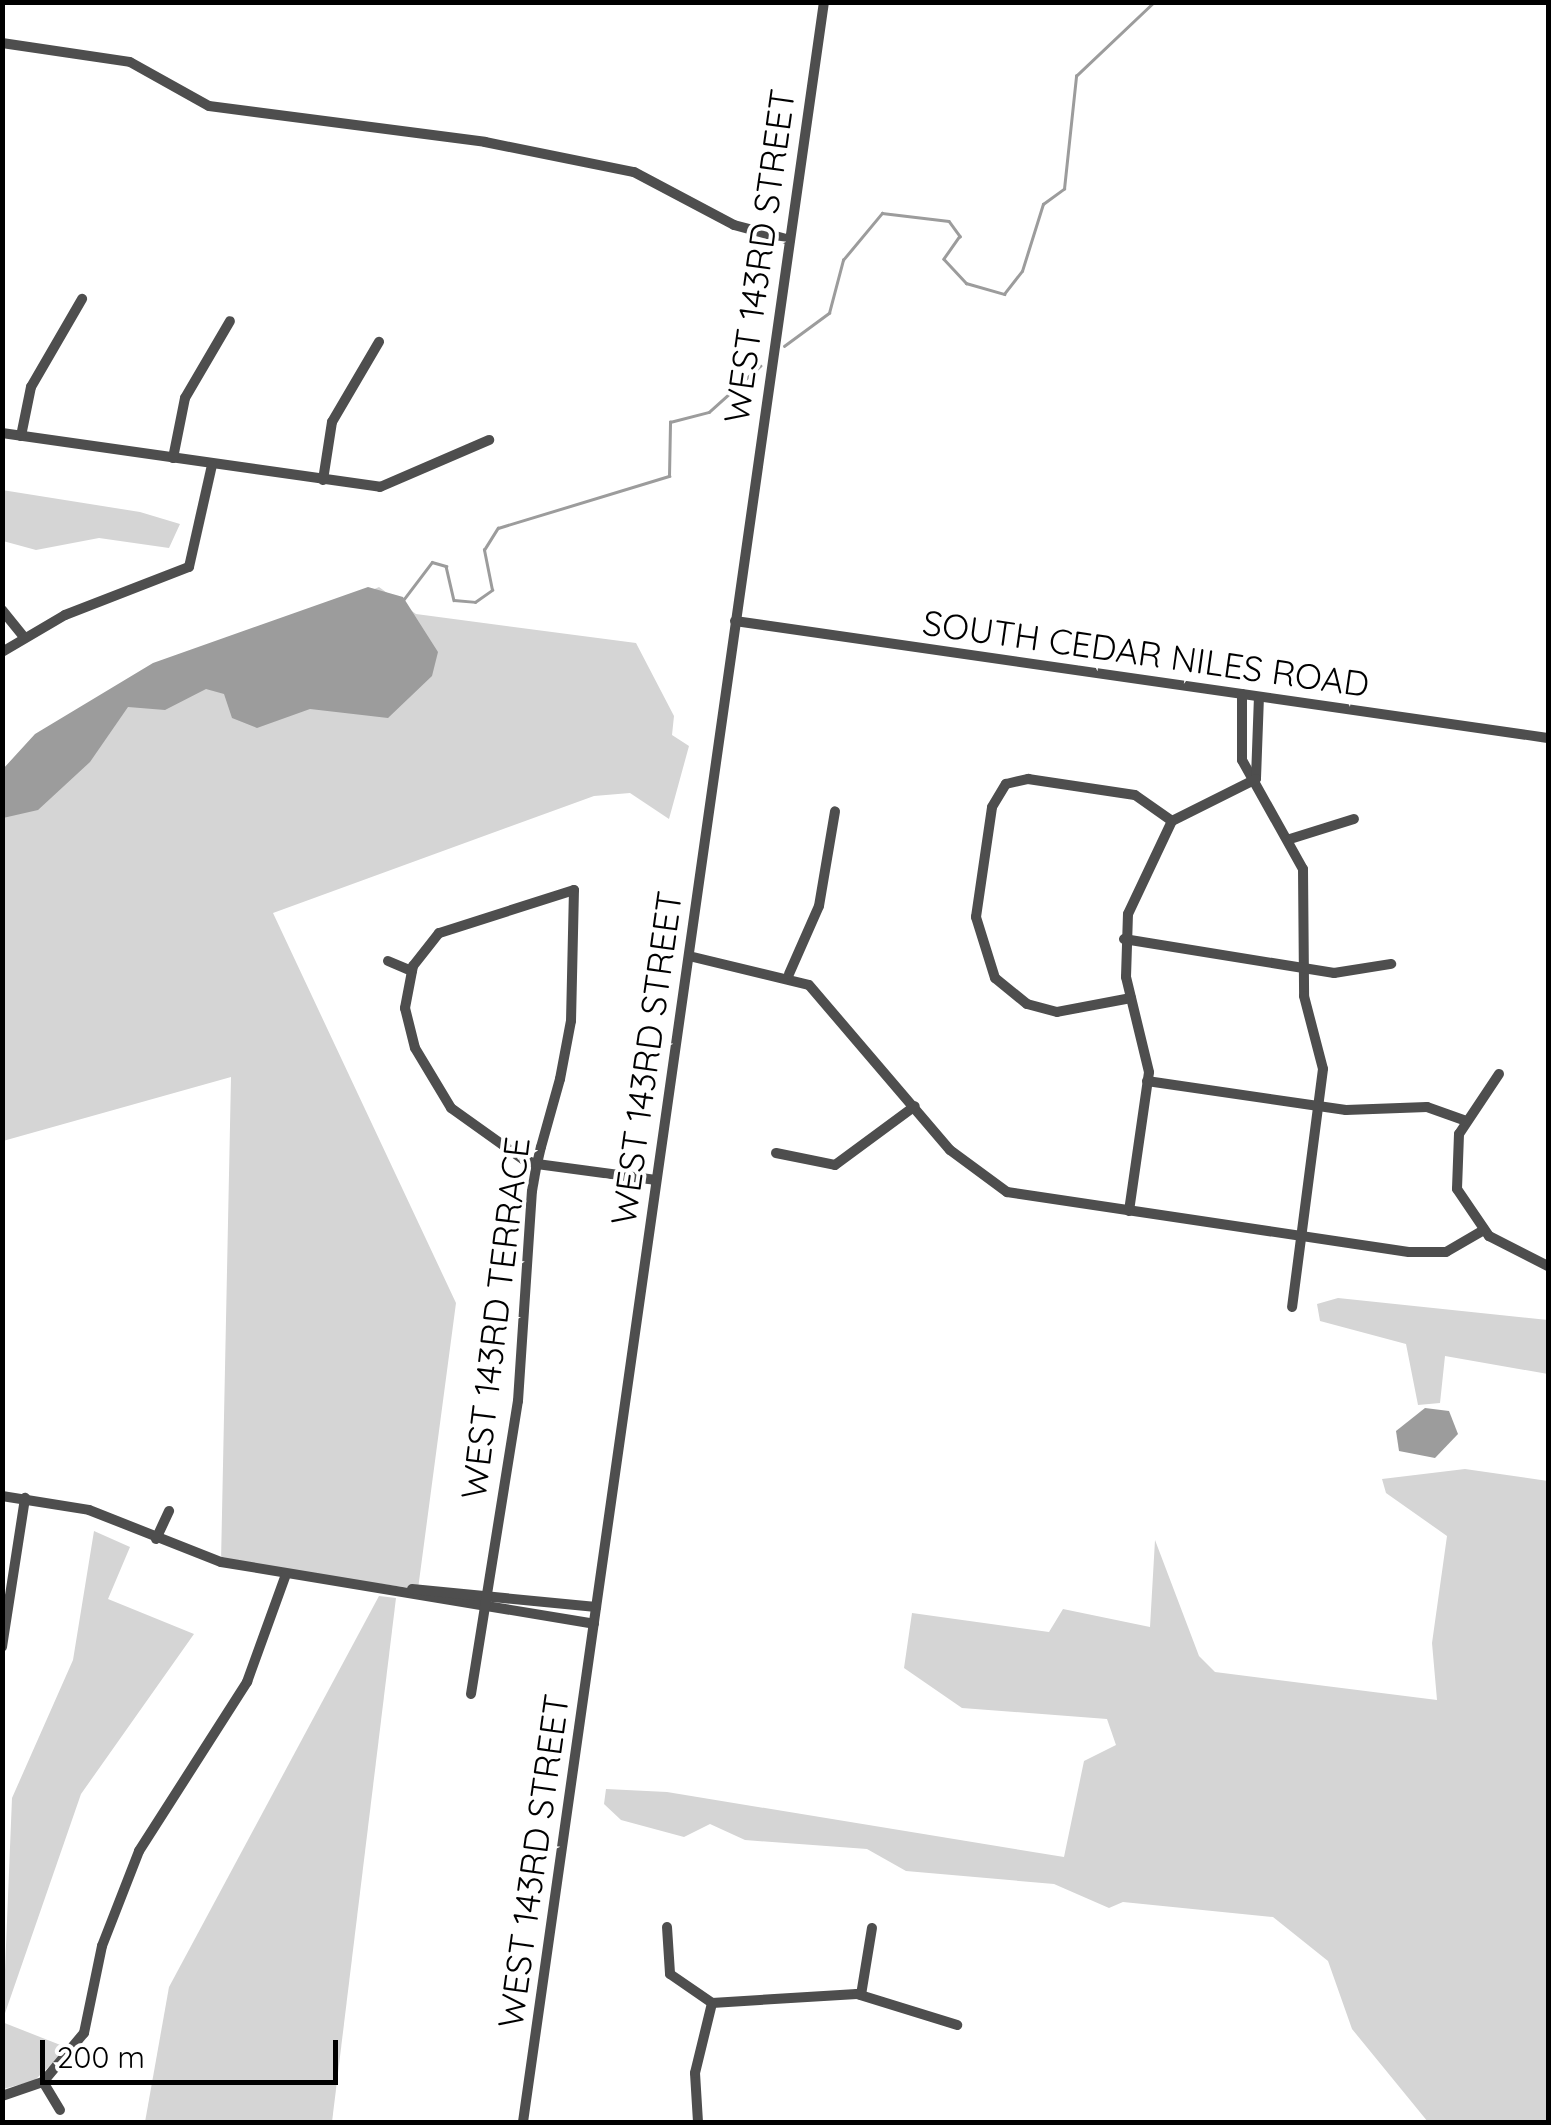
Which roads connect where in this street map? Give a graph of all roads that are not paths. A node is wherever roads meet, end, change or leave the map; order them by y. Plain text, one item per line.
1 (824, 2) edge
2 (2, 43) edge
3 (790, 240) junction
4 (82, 299) dead end
5 (230, 321) dead end
6 (378, 342) dead end
7 (2, 434) edge
8 (21, 436) junction
9 (489, 440) dead end
10 (173, 458) junction
11 (212, 465) junction
12 (323, 480) junction
13 (2, 610) edge
14 (735, 621) junction
15 (24, 637) junction
16 (2, 652) edge
17 (1242, 694) junction
18 (1260, 697) junction
19 (1548, 738) edge
20 (1256, 779) junction
21 (835, 811) dead end
22 (1354, 819) dead end
23 (1172, 821) junction
24 (1290, 839) junction
25 (1124, 939) junction
26 (689, 956) junction
27 (388, 961) dead end
28 (1391, 964) dead end
29 (1305, 970) junction
30 (412, 971) junction
31 (789, 974) junction
32 (1130, 998) junction
33 (1499, 1074) dead end
34 (1147, 1082) junction
35 (916, 1106) junction
36 (1321, 1107) junction
37 (1466, 1121) junction
38 (776, 1153) dead end
39 (537, 1164) junction
40 (656, 1180) junction
41 (1129, 1212) junction
42 (1484, 1230) junction
43 (1302, 1237) junction
44 (1548, 1266) edge
45 (1292, 1307) dead end
46 (2, 1496) edge
47 (25, 1498) junction
48 (169, 1511) dead end
49 (156, 1540) junction
50 (286, 1574) junction
51 (396, 1590) junction
52 (488, 1592) junction
53 (596, 1607) junction
54 (486, 1610) junction
55 (594, 1624) junction
56 (2, 1647) edge
57 (471, 1694) dead end
58 (668, 1926) dead end
59 (872, 1928) dead end
60 (861, 1995) junction
61 (712, 2003) junction
62 (957, 2025) dead end
63 (43, 2082) junction
64 (2, 2096) edge
65 (60, 2110) dead end
66 (524, 2122) edge
67 (698, 2122) edge

1 - 3 street, WEST 143RD STREET
2 - 3 street
3 - 14 street, WEST 143RD STREET
4 - 8 street
5 - 10 street
6 - 12 street
7 - 8 street
8 - 10 street
9 - 12 street
10 - 11 street
11 - 12 street
11 - 15 street
13 - 15 street
14 - 17 street, SOUTH CEDAR NILES ROAD
14 - 26 street, WEST 143RD STREET
15 - 16 street
17 - 18 street, SOUTH CEDAR NILES ROAD
17 - 20 street
18 - 19 street, SOUTH CEDAR NILES ROAD
18 - 20 street
20 - 23 street
20 - 24 street
21 - 31 street
22 - 24 street
23 - 25 street
23 - 32 street
24 - 29 street
25 - 29 street
25 - 32 street
26 - 31 street
26 - 40 street, WEST 143RD STREET
27 - 30 street
28 - 29 street
29 - 36 street
30 - 39 street
30 - 39 street, WEST 143RD TERRACE
31 - 35 street
32 - 34 street
33 - 37 street
34 - 36 street
34 - 41 street
35 - 38 street
35 - 41 street
36 - 37 street
36 - 43 street
37 - 42 street
39 - 40 street
39 - 52 street, WEST 143RD TERRACE
40 - 53 street, WEST 143RD STREET
41 - 43 street
42 - 43 street
42 - 44 street
43 - 45 street
46 - 47 street
47 - 49 street
47 - 56 street
48 - 49 street
49 - 50 street
50 - 51 street
50 - 63 street
51 - 52 street
51 - 54 street
52 - 53 street
52 - 54 street, WEST 143RD TERRACE
53 - 55 street, WEST 143RD STREET
54 - 55 street
54 - 57 street, WEST 143RD TERRACE
55 - 66 street, WEST 143RD STREET
58 - 61 street
59 - 60 street
60 - 61 street
60 - 62 street
61 - 67 street
63 - 64 street
63 - 65 street

